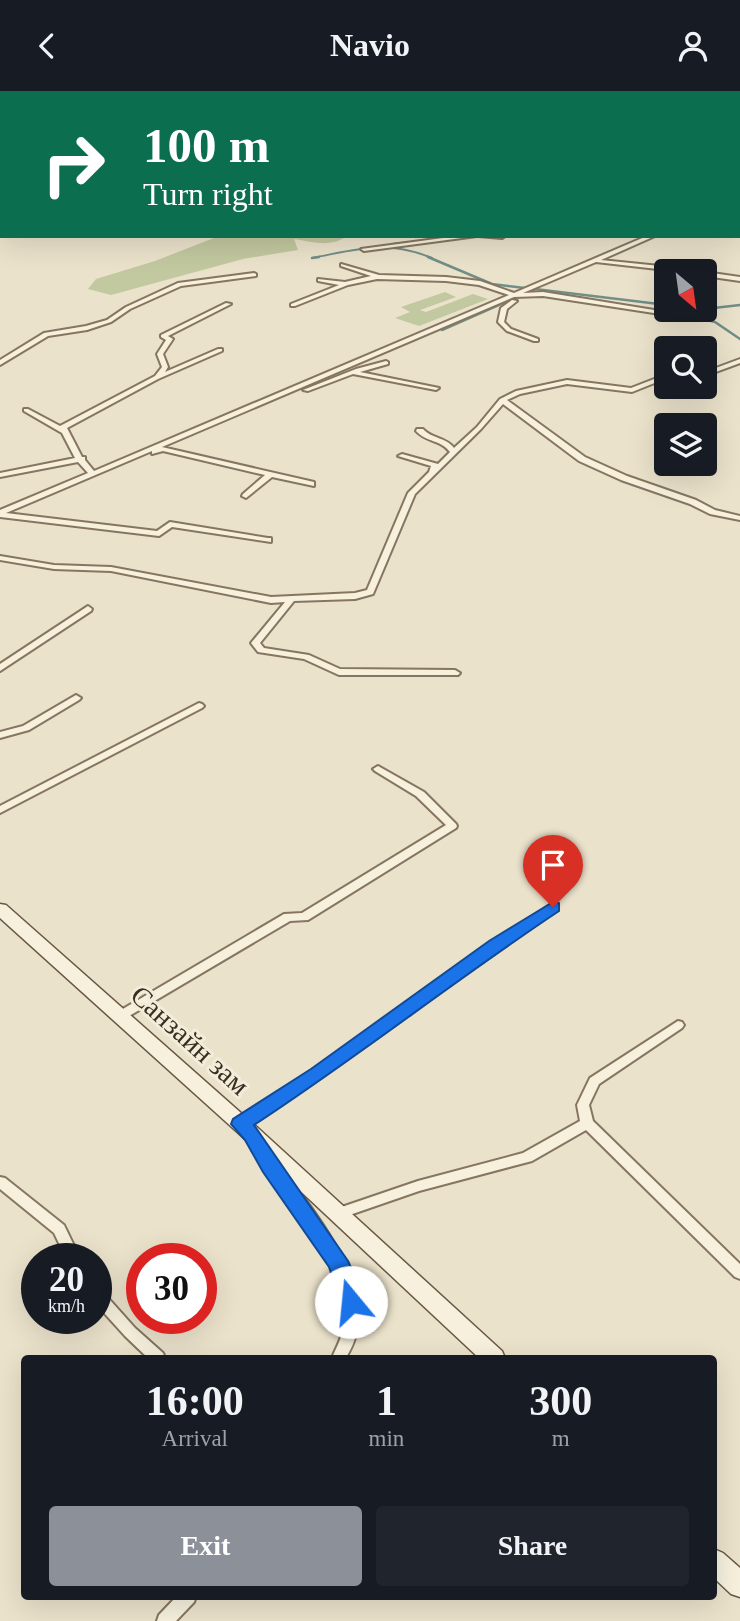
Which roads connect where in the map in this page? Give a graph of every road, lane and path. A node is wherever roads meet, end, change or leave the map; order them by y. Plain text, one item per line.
1 (458, 238) edge
2 (647, 238) edge
3 (364, 250) dead end
4 (595, 261) junction
5 (343, 265) dead end
6 (654, 267) edge
7 (254, 275) dead end
8 (718, 276) edge
9 (378, 277) junction
10 (740, 279) edge
11 (320, 280) dead end
12 (346, 284) junction
13 (515, 295) junction
14 (228, 304) dead end
15 (293, 305) dead end
16 (654, 312) edge
17 (536, 340) dead end
18 (220, 350) dead end
19 (740, 361) edge
20 (0, 362) edge
21 (386, 363) dead end
22 (717, 370) edge
23 (356, 373) junction
24 (156, 378) junction
25 (654, 381) edge
26 (436, 388) dead end
27 (502, 400) junction
28 (245, 409) junction
29 (26, 410) dead end
30 (64, 431) junction
31 (420, 431) dead end
32 (454, 452) junction
33 (402, 456) dead end
34 (82, 459) junction
35 (433, 472) junction
36 (92, 473) junction
37 (271, 474) junction
38 (0, 475) edge
39 (311, 484) dead end
40 (246, 496) dead end
41 (0, 514) edge
42 (740, 518) edge
43 (268, 540) dead end
44 (0, 558) edge
45 (290, 601) junction
46 (88, 609) dead end
47 (0, 668) edge
48 (454, 673) dead end
49 (76, 698) dead end
50 (199, 706) dead end
51 (0, 734) edge
52 (378, 769) dead end
53 (0, 810) edge
54 (553, 907) dead end
55 (0, 909) edge
56 (120, 1016) junction
57 (678, 1025) dead end
58 (587, 1123) junction
59 (246, 1129) junction
60 (0, 1182) edge
61 (338, 1214) junction
62 (66, 1243) edge
63 (740, 1273) edge
64 (112, 1312) edge
65 (155, 1355) edge
66 (340, 1355) edge
67 (491, 1355) edge
68 (717, 1564) edge
69 (740, 1585) edge
70 (184, 1600) edge
71 (165, 1621) edge

1 - 3 street
2 - 4 street
4 - 6 street
4 - 13 street
5 - 9 street
7 - 20 street
8 - 10 street
9 - 12 street
9 - 13 street
11 - 12 street
12 - 15 street
13 - 16 street
13 - 17 street
13 - 28 street
14 - 24 street
18 - 24 street
19 - 22 street
21 - 23 street
23 - 26 street
23 - 28 street
24 - 30 street
25 - 27 street
27 - 32 street
27 - 42 street
28 - 36 street
29 - 30 street
30 - 34 street
31 - 32 street
32 - 35 street
33 - 35 street
34 - 36 street
34 - 38 street
35 - 45 street
36 - 37 street
36 - 41 street
37 - 39 street
37 - 40 street
41 - 43 street
44 - 45 street
45 - 48 street
46 - 47 street
49 - 51 street
50 - 53 street
52 - 56 street
54 - 59 street
55 - 56 main road, Санзайн зам
56 - 59 main road, Санзайн зам
57 - 58 street
58 - 61 street
58 - 63 street
59 - 61 main road, Санзайн зам
59 - 66 street
60 - 62 street
61 - 67 main road, Санзайн зам
64 - 65 street
68 - 69 main road
70 - 71 street

